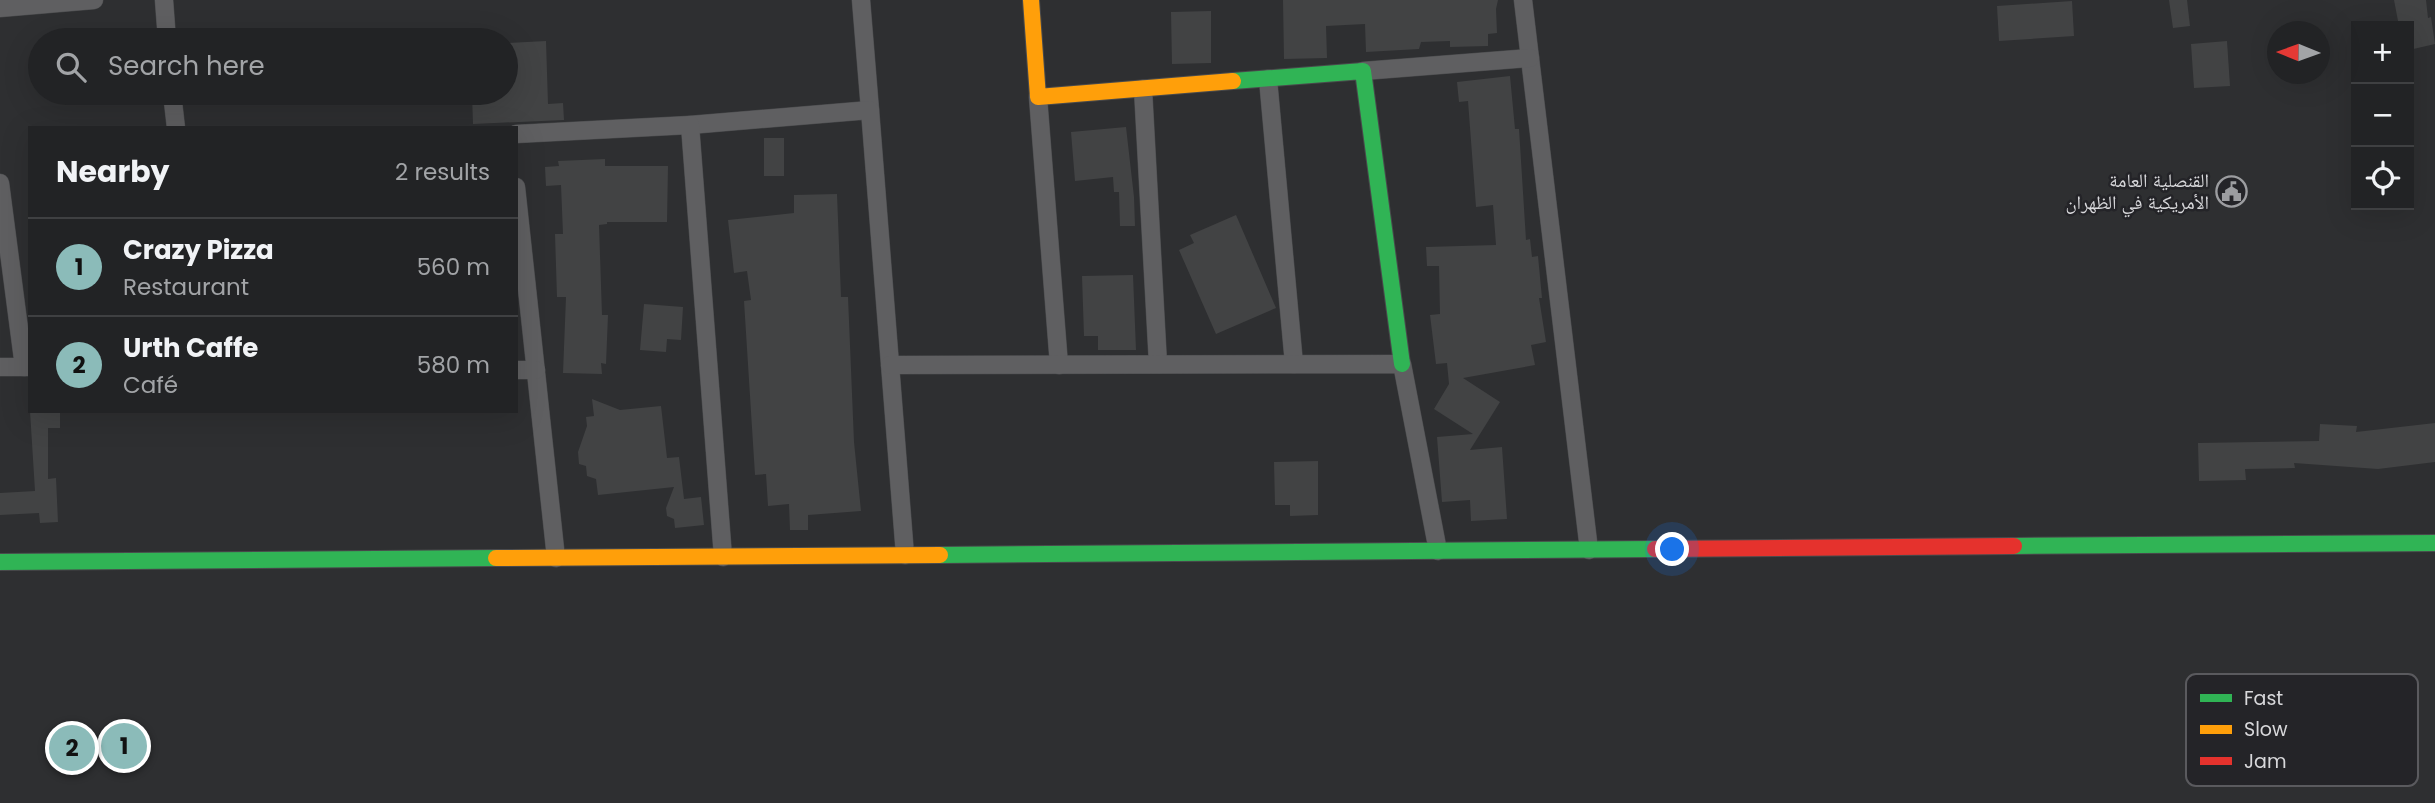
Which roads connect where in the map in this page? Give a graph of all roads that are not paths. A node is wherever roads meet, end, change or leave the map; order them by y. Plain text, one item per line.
1 (94, 0) edge
2 (164, 0) edge
3 (861, 0) edge
4 (1031, 0) edge
5 (1522, 0) edge
6 (0, 8) edge
7 (166, 28) edge
8 (1530, 58) junction
9 (1363, 71) junction
10 (1268, 79) junction
11 (1143, 89) junction
12 (1038, 97) junction
13 (173, 105) edge
14 (870, 110) junction
15 (690, 125) junction
16 (176, 126) edge
17 (518, 134) edge
18 (0, 183) edge
19 (518, 205) edge
20 (1294, 364) junction
21 (1402, 364) junction
22 (890, 365) junction
23 (1059, 365) junction
24 (1158, 365) junction
25 (0, 367) edge
26 (27, 367) edge
27 (518, 370) edge
28 (536, 370) junction
29 (2435, 543) edge
30 (1589, 550) junction
31 (1438, 551) junction
32 (905, 555) junction
33 (723, 557) junction
34 (556, 558) junction
35 (0, 562) edge

1 - 6 street
2 - 7 street
3 - 14 street
4 - 12 street
5 - 8 street
8 - 9 street
8 - 30 street
9 - 10 street
9 - 21 street
10 - 11 street
10 - 20 street
11 - 12 street
11 - 24 street
12 - 23 street
13 - 16 street
14 - 15 street
14 - 22 street
15 - 17 street
15 - 33 street
18 - 26 street
19 - 28 street
20 - 21 street
20 - 24 street
21 - 31 street
22 - 23 street
22 - 32 street
23 - 24 street
25 - 26 street
27 - 28 street
28 - 34 street
29 - 30 street
30 - 31 street
31 - 32 street
32 - 33 street
33 - 34 street
34 - 35 street

